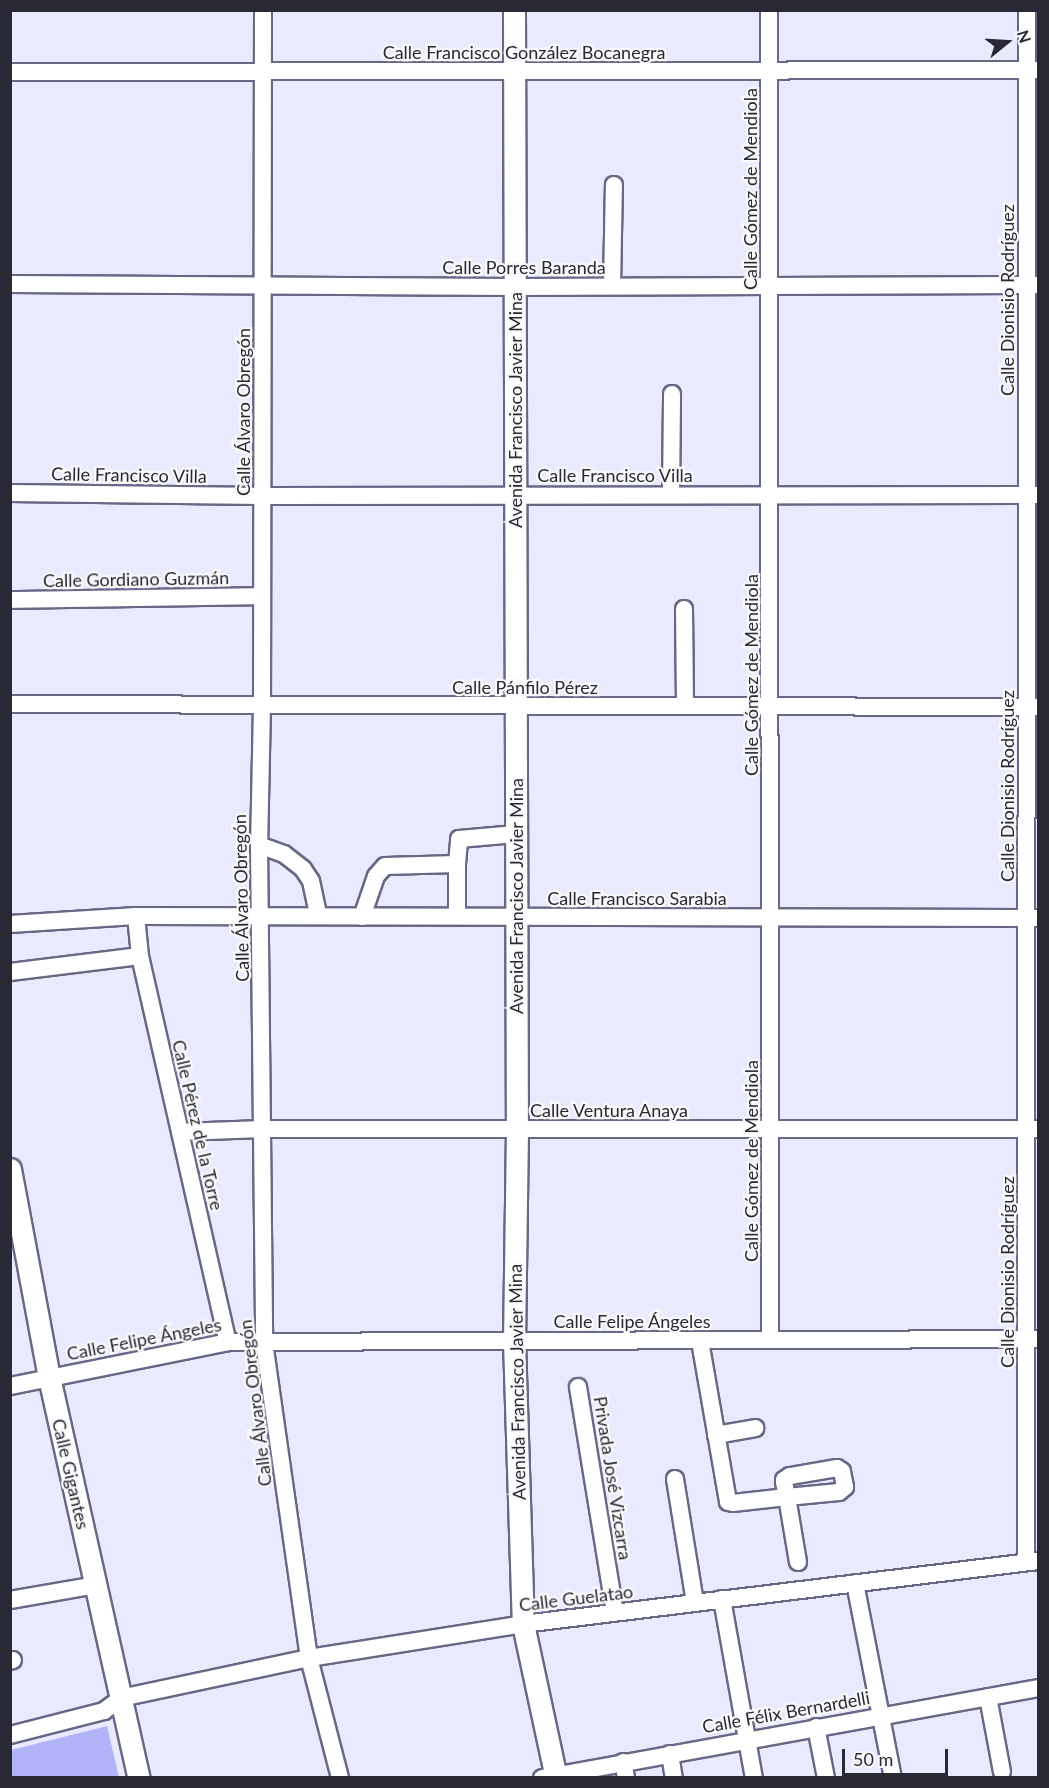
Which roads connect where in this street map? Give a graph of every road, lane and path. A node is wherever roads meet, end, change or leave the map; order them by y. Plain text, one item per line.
1 (262, 10) edge
2 (514, 10) edge
3 (769, 10) edge
4 (1027, 10) edge
5 (769, 70) junction
6 (1033, 70) edge
7 (514, 71) junction
8 (10, 72) edge
9 (264, 72) junction
10 (614, 185) dead end
11 (10, 284) edge
12 (770, 284) junction
13 (1033, 285) edge
14 (263, 286) junction
15 (612, 286) junction
16 (515, 287) junction
17 (672, 394) dead end
18 (10, 493) edge
19 (515, 494) junction
20 (671, 495) junction
21 (770, 495) junction
22 (1032, 495) edge
23 (262, 496) junction
24 (262, 596) junction
25 (10, 600) edge
26 (684, 609) dead end
27 (10, 704) edge
28 (262, 706) junction
29 (516, 706) junction
30 (685, 706) junction
31 (771, 707) junction
32 (1032, 707) edge
33 (516, 834) junction
34 (259, 845) junction
35 (457, 864) junction
36 (318, 915) junction
37 (136, 916) junction
38 (261, 916) junction
39 (457, 916) junction
40 (362, 917) junction
41 (516, 917) junction
42 (771, 918) junction
43 (1032, 918) edge
44 (15, 923) edge
45 (140, 956) junction
46 (10, 972) edge
47 (263, 1129) junction
48 (517, 1129) junction
49 (771, 1129) junction
50 (1032, 1129) edge
51 (180, 1132) junction
52 (10, 1169) edge
53 (1032, 1234) edge
54 (1032, 1339) edge
55 (770, 1340) junction
56 (514, 1341) junction
57 (699, 1341) junction
58 (228, 1342) junction
59 (264, 1342) junction
60 (49, 1377) junction
61 (10, 1386) edge
62 (578, 1387) dead end
63 (755, 1428) dead end
64 (716, 1435) junction
65 (675, 1479) dead end
66 (1032, 1561) edge
67 (798, 1562) dead end
68 (855, 1583) junction
69 (96, 1585) junction
70 (722, 1599) junction
71 (10, 1600) edge
72 (695, 1602) junction
73 (615, 1612) junction
74 (523, 1623) junction
75 (309, 1658) junction
76 (1038, 1688) edge
77 (988, 1697) junction
78 (121, 1698) junction
79 (881, 1715) junction
80 (816, 1727) junction
81 (10, 1735) edge
82 (748, 1739) junction
83 (670, 1754) junction
84 (625, 1770) edge
85 (1002, 1772) dead end
86 (551, 1777) edge
87 (139, 1778) edge
88 (340, 1778) edge
89 (674, 1778) edge
90 (754, 1778) edge
91 (826, 1778) edge
92 (893, 1778) edge

1 - 9 street, Calle Álvaro Obregón
2 - 7 main road, Avenida Francisco Javier Mina
3 - 5 street, Calle Gómez de Mendiola
4 - 6 street, Calle Dionisio Rodríguez
5 - 6 street, Calle Francisco González Bocanegra
5 - 7 street, Calle Francisco González Bocanegra
5 - 12 street, Calle Gómez de Mendiola
6 - 13 street, Calle Dionisio Rodríguez
7 - 9 street, Calle Francisco González Bocanegra
7 - 16 main road, Avenida Francisco Javier Mina
8 - 9 street, Calle Francisco González Bocanegra
9 - 14 street, Calle Álvaro Obregón
10 - 15 street
11 - 14 street, Calle Porres Baranda
12 - 13 street, Calle Porres Baranda
12 - 15 street, Calle Porres Baranda
12 - 21 street, Calle Gómez de Mendiola
13 - 22 street, Calle Dionisio Rodríguez
14 - 16 street, Calle Porres Baranda
14 - 23 street, Calle Álvaro Obregón
15 - 16 street, Calle Porres Baranda
16 - 19 main road, Avenida Francisco Javier Mina
17 - 20 street
18 - 23 street, Calle Francisco Villa
19 - 20 street, Calle Francisco Villa
19 - 23 street, Calle Francisco Villa
19 - 29 main road, Avenida Francisco Javier Mina
20 - 21 street, Calle Francisco Villa
21 - 22 street, Calle Francisco Villa
21 - 31 street, Calle Gómez de Mendiola
22 - 32 street, Calle Dionisio Rodríguez
23 - 24 street, Calle Álvaro Obregón
24 - 25 street, Calle Gordiano Guzmán
24 - 28 street, Calle Álvaro Obregón
26 - 30 street
27 - 28 street, Calle Pánfilo Pérez
28 - 29 street, Calle Pánfilo Pérez
28 - 34 street, Calle Álvaro Obregón
29 - 30 street, Calle Pánfilo Pérez
29 - 33 main road, Avenida Francisco Javier Mina
30 - 31 street, Calle Pánfilo Pérez
31 - 32 street, Calle Pánfilo Pérez
31 - 42 street, Calle Gómez de Mendiola
32 - 43 street, Calle Dionisio Rodríguez
33 - 35 street
33 - 41 main road, Avenida Francisco Javier Mina
34 - 36 street
34 - 38 street, Calle Álvaro Obregón
35 - 39 street
35 - 40 street
36 - 38 street, Calle Francisco Sarabia
36 - 40 street, Calle Francisco Sarabia
37 - 38 street, Calle Francisco Sarabia
37 - 44 street, Calle Francisco Sarabia
37 - 45 street, Calle Pérez de la Torre
38 - 47 street, Calle Álvaro Obregón
39 - 40 street, Calle Francisco Sarabia
39 - 41 street, Calle Francisco Sarabia
41 - 42 street, Calle Francisco Sarabia
41 - 48 main road, Avenida Francisco Javier Mina
42 - 43 street, Calle Francisco Sarabia
42 - 49 street, Calle Gómez de Mendiola
43 - 50 street, Calle Dionisio Rodríguez
45 - 46 street
45 - 51 street, Calle Pérez de la Torre
47 - 48 street, Calle Ventura Anaya
47 - 51 street, Calle Ventura Anaya
47 - 59 street, Calle Álvaro Obregón
48 - 49 street, Calle Ventura Anaya
48 - 56 main road, Avenida Francisco Javier Mina
49 - 50 street, Calle Ventura Anaya
49 - 55 street, Calle Gómez de Mendiola
50 - 53 street, Calle Dionisio Rodríguez
51 - 58 street, Calle Pérez de la Torre
52 - 60 main road, Calle Gigantes
53 - 54 street, Calle Dionisio Rodríguez
54 - 55 street, Calle Felipe Ángeles
54 - 66 street, Calle Dionisio Rodríguez
55 - 57 street, Calle Felipe Ángeles
56 - 57 street, Calle Felipe Ángeles
56 - 59 street, Calle Felipe Ángeles
56 - 74 main road, Avenida Francisco Javier Mina
57 - 64 street
58 - 59 street, Calle Felipe Ángeles
58 - 60 street, Calle Felipe Ángeles
59 - 75 street, Calle Álvaro Obregón
60 - 61 street, Calle Felipe Ángeles
60 - 69 main road, Calle Gigantes
62 - 73 street, Privada José Vizcarra
63 - 64 street
64 - 67 street
65 - 72 street
66 - 68 street, Calle Guelatao
68 - 70 street, Calle Guelatao
68 - 79 street
69 - 71 street
69 - 78 main road, Calle Gigantes
70 - 72 street, Calle Guelatao
70 - 82 street
72 - 73 street, Calle Guelatao
73 - 74 street, Calle Guelatao
74 - 75 street, Calle Guelatao
74 - 86 main road, Avenida Francisco Javier Mina
75 - 78 street, Calle Guelatao
75 - 88 street, Calle Álvaro Obregón
76 - 77 street, Calle Félix Bernardelli
77 - 79 street, Calle Félix Bernardelli
77 - 85 street
78 - 81 street, Calle Guelatao
78 - 87 main road, Calle Gigantes
79 - 80 street, Calle Félix Bernardelli
79 - 92 street
80 - 82 street, Calle Félix Bernardelli
80 - 91 street
82 - 83 street, Calle Félix Bernardelli
82 - 90 street
83 - 84 street, Calle Félix Bernardelli
83 - 89 street
84 - 86 street, Calle Félix Bernardelli

